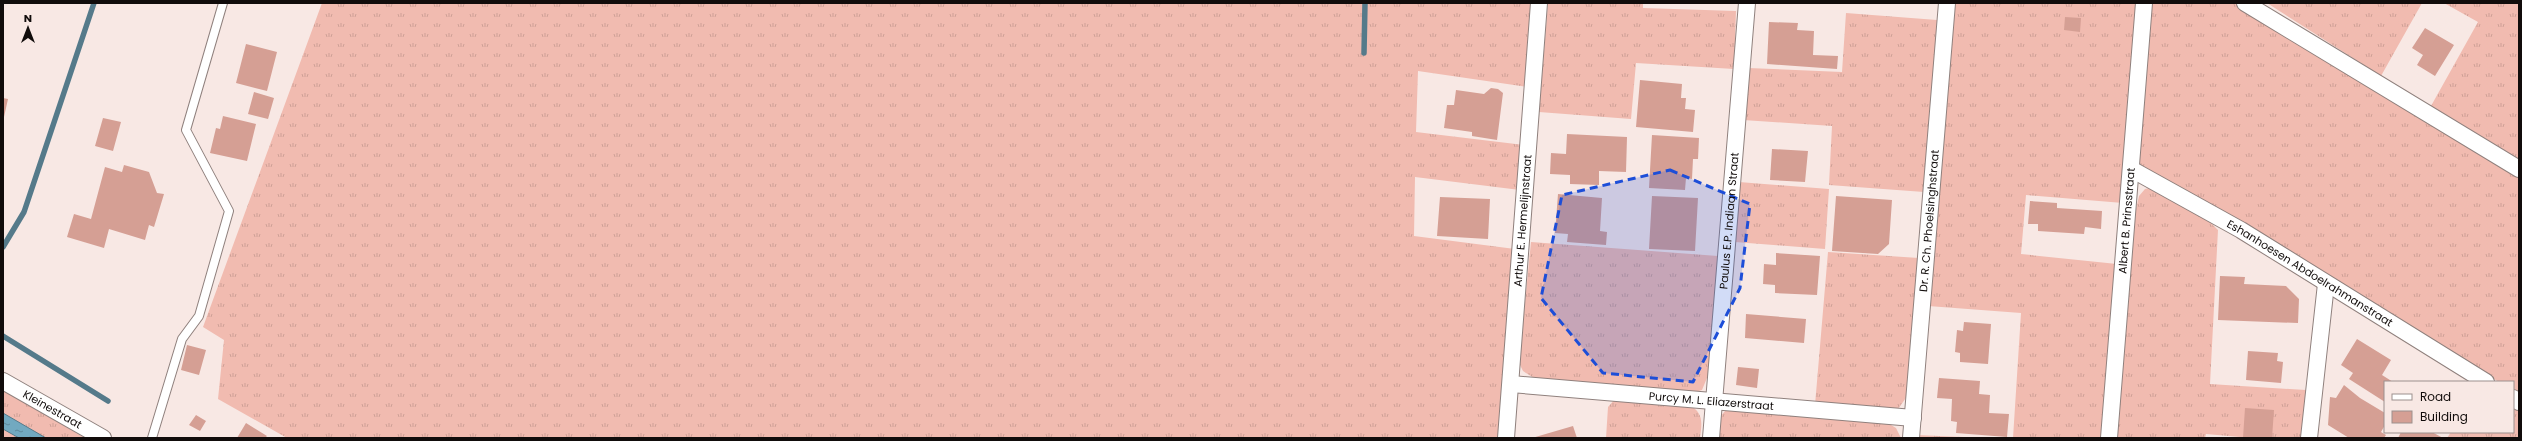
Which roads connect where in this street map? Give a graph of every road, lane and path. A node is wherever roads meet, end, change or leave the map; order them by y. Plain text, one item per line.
1 (222, 3) edge
2 (1539, 3) edge
3 (1747, 3) edge
4 (1947, 3) edge
5 (2144, 3) edge
6 (2245, 3) edge
7 (2131, 169) junction
8 (2519, 169) edge
9 (2326, 284) junction
10 (3, 380) edge
11 (2484, 381) edge
12 (1511, 384) junction
13 (1714, 401) junction
14 (1913, 418) junction
15 (103, 438) edge
16 (152, 438) edge
17 (1506, 438) edge
18 (1711, 438) edge
19 (1911, 438) edge
20 (2109, 438) edge
21 (2309, 438) edge

1 - 16 lane
2 - 12 street, Arthur E. Hermelijnstraat
3 - 13 street, Paulus E.P. Indiaan Straat
4 - 14 street, Dr. R. Ch. Phoelsinghstraat
5 - 7 street, Albert B. Prinsstraat
6 - 8 street
7 - 9 street, Eshanhoesen Abdoelrahmanstraat
7 - 20 street, Albert B. Prinsstraat
9 - 11 street, Eshanhoesen Abdoelrahmanstraat
9 - 21 street
10 - 15 street, Kleinestraat
12 - 13 street, Purcy M. L. Eliazerstraat
12 - 17 street, Arthur E. Hermelijnstraat
13 - 14 street, Purcy M. L. Eliazerstraat
13 - 18 street, Paulus E.P. Indiaan Straat
14 - 19 street, Dr. R. Ch. Phoelsinghstraat

